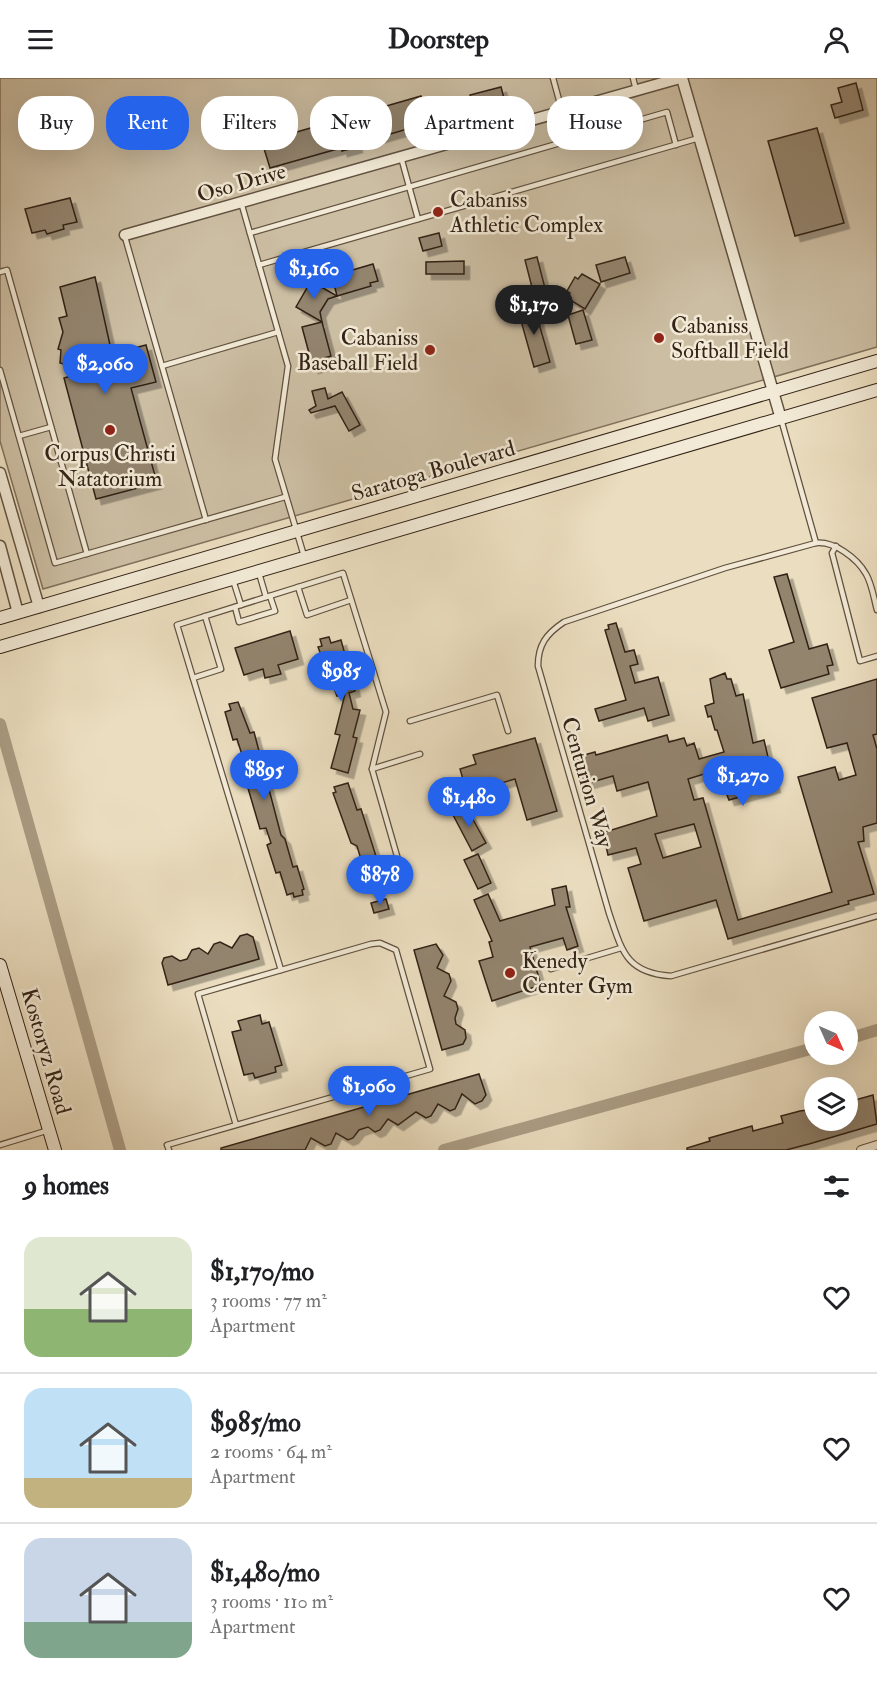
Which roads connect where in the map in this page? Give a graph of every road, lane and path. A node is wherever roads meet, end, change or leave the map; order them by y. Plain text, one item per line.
1 (552, 78) edge
2 (633, 78) edge
3 (681, 78) edge
4 (636, 90) junction
5 (557, 96) edge
6 (615, 96) edge
7 (547, 115) edge
8 (699, 138) junction
9 (676, 145) junction
10 (401, 157) junction
11 (409, 186) junction
12 (241, 202) junction
13 (418, 219) junction
14 (250, 232) junction
15 (124, 235) joint
16 (259, 265) junction
17 (0, 272) edge
18 (278, 332) junction
19 (877, 361) edge
20 (162, 366) junction
21 (0, 370) edge
22 (877, 390) edge
23 (773, 391) junction
24 (781, 419) junction
25 (51, 427) junction
26 (19, 436) junction
27 (0, 473) edge
28 (285, 497) junction
29 (206, 520) junction
30 (296, 532) junction
31 (816, 543) junction
32 (0, 546) edge
33 (836, 546) junction
34 (87, 554) junction
35 (304, 558) junction
36 (259, 573) junction
37 (233, 580) junction
38 (298, 587) junction
39 (268, 596) junction
40 (351, 600) junction
41 (241, 605) junction
42 (39, 607) junction
43 (235, 607) junction
44 (877, 610) edge
45 (18, 613) junction
46 (205, 616) junction
47 (0, 618) edge
48 (0, 647) edge
49 (877, 656) edge
50 (193, 678) junction
51 (410, 721) dead end
52 (508, 730) dead end
53 (420, 754) dead end
54 (372, 769) junction
55 (399, 863) dead end
56 (877, 916) edge
57 (621, 948) junction
58 (0, 966) edge
59 (551, 969) dead end
60 (281, 970) junction
61 (236, 1125) junction
62 (49, 1130) junction
63 (0, 1145) edge
64 (877, 1145) edge
65 (55, 1150) edge
66 (169, 1150) edge
67 (861, 1150) edge

1 - 5 lane
2 - 4 lane
3 - 4 street, Oso Drive
3 - 8 street
4 - 6 street, Oso Drive
7 - 10 street, Oso Drive
8 - 9 lane
8 - 23 street
9 - 11 lane
9 - 13 lane
10 - 11 lane
10 - 12 street, Oso Drive
11 - 13 lane
11 - 14 lane
12 - 14 lane
12 - 15 street, Oso Drive
13 - 16 lane
14 - 16 lane
15 - 20 lane
16 - 18 lane
17 - 25 lane
18 - 20 lane
18 - 28 lane
19 - 23 main road, Saratoga Boulevard
20 - 29 lane
21 - 26 lane
22 - 24 main road
23 - 24 street
23 - 30 main road, Saratoga Boulevard
24 - 31 lane
24 - 35 main road
25 - 26 lane
25 - 34 lane
26 - 34 lane
27 - 42 street
28 - 29 lane
28 - 30 lane
29 - 34 lane
30 - 35 lane
30 - 42 main road, Saratoga Boulevard
31 - 33 lane, Centurion Way
31 - 57 lane, Centurion Way
32 - 45 street
33 - 44 lane
33 - 49 lane
35 - 36 main road
36 - 37 main road
36 - 39 lane
37 - 41 lane
37 - 48 main road
38 - 39 lane
38 - 40 lane
38 - 40 lane
39 - 41 lane
39 - 43 lane
40 - 54 lane
41 - 43 lane
42 - 45 main road, Saratoga Boulevard
43 - 46 lane
45 - 47 main road, Saratoga Boulevard
46 - 50 lane
46 - 50 lane
50 - 60 lane
51 - 52 lane
53 - 54 lane
54 - 55 lane
56 - 57 lane, Centurion Way
57 - 59 lane
58 - 62 main road, Kostoryz Road
60 - 61 lane
60 - 61 lane
61 - 66 lane
62 - 63 lane
62 - 65 main road, Kostoryz Road
64 - 67 street

